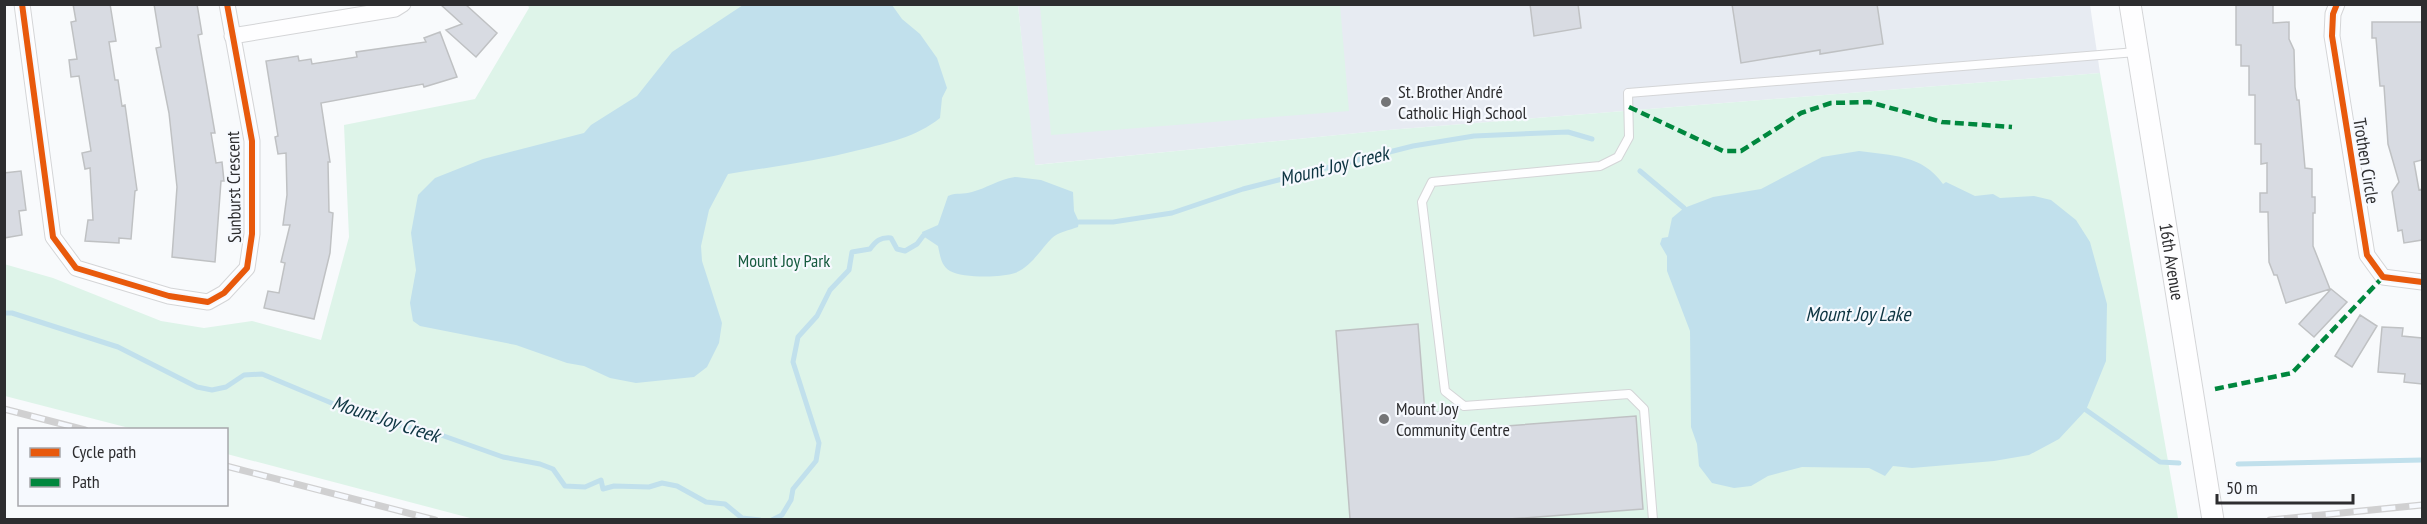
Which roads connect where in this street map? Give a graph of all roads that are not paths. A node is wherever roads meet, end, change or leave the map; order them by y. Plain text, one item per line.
1 (22, 4) edge
2 (226, 4) edge
3 (403, 4) edge
4 (2130, 4) edge
5 (2337, 4) edge
6 (232, 36) junction
7 (2138, 52) junction
8 (2422, 282) edge
9 (1653, 519) edge
10 (2213, 519) edge

1 - 6 street, Sunburst Crescent
2 - 6 street, Sunburst Crescent
3 - 6 street
4 - 7 main road, 16th Avenue
5 - 8 street, Trothen Circle
7 - 9 lane
7 - 10 main road, 16th Avenue

